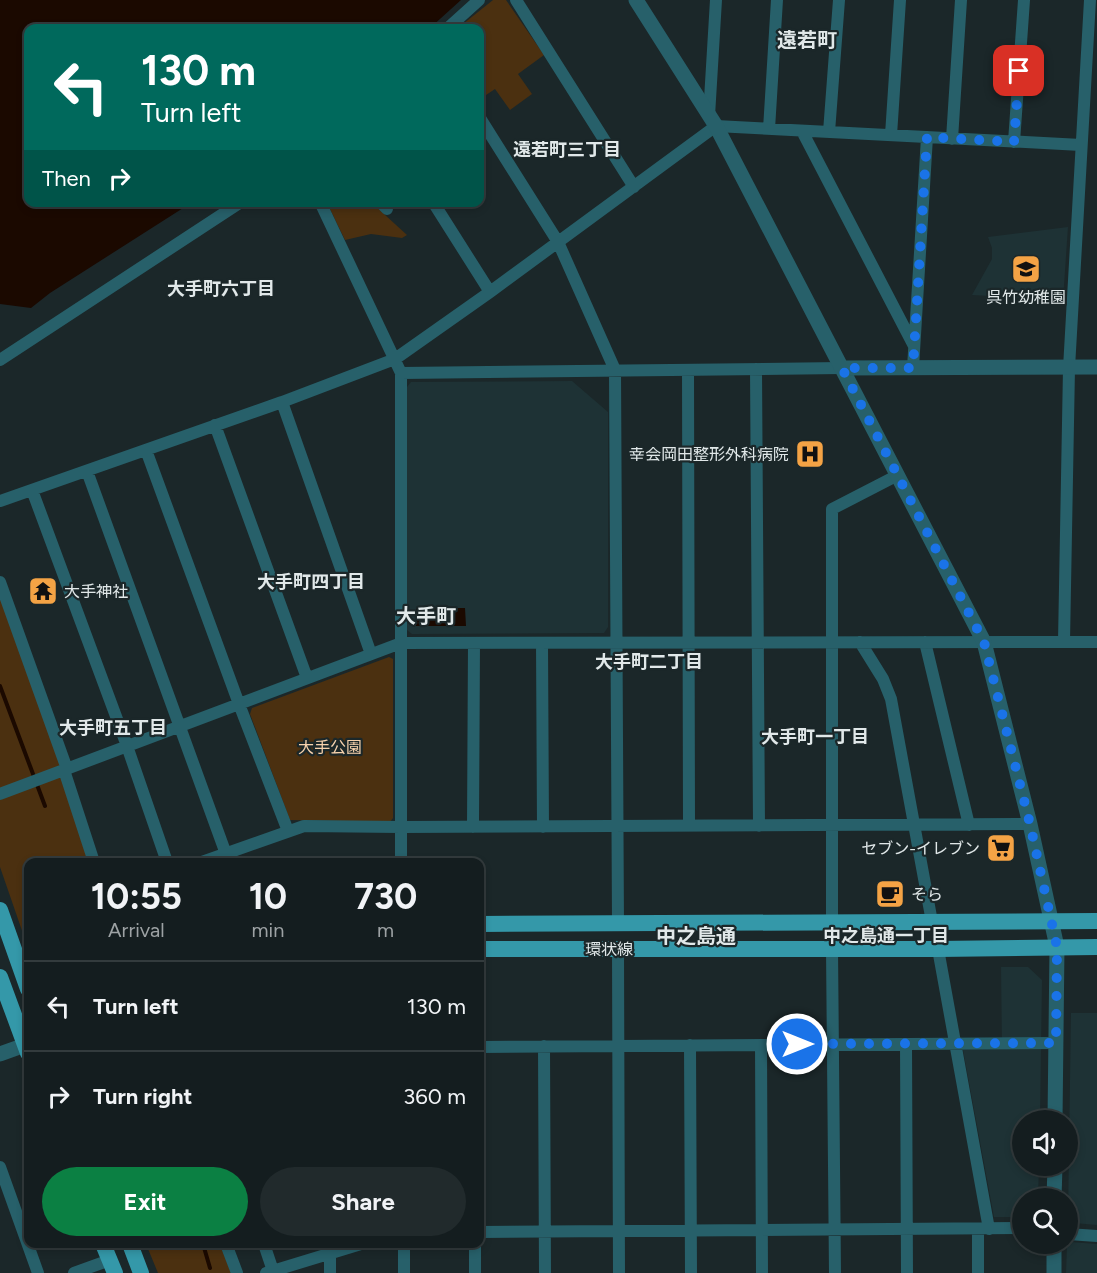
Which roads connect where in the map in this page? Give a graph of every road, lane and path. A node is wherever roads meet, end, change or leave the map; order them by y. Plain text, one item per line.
1 (479, 0) edge
2 (516, 0) edge
3 (636, 0) edge
4 (716, 0) edge
5 (777, 0) edge
6 (839, 0) edge
7 (900, 0) edge
8 (961, 0) edge
9 (1024, 0) edge
10 (1090, 0) edge
11 (452, 24) edge
12 (712, 121) junction
13 (484, 124) edge
14 (769, 129) junction
15 (802, 131) junction
16 (829, 132) junction
17 (891, 135) junction
18 (927, 137) junction
19 (952, 139) junction
20 (1014, 142) junction
21 (1081, 145) junction
22 (634, 187) junction
23 (233, 207) edge
24 (322, 207) edge
25 (436, 207) edge
26 (558, 242) junction
27 (490, 292) junction
28 (914, 346) junction
29 (395, 359) junction
30 (0, 360) edge
31 (1097, 367) edge
32 (842, 368) junction
33 (913, 368) junction
34 (1069, 368) junction
35 (756, 369) junction
36 (615, 370) junction
37 (688, 370) junction
38 (401, 373) junction
39 (282, 402) junction
40 (215, 425) junction
41 (146, 450) junction
42 (87, 471) junction
43 (898, 475) junction
44 (32, 490) junction
45 (0, 501) edge
46 (0, 582) edge
47 (616, 642) junction
48 (689, 642) junction
49 (758, 642) junction
50 (832, 642) junction
51 (860, 642) junction
52 (925, 642) junction
53 (984, 642) junction
54 (1064, 642) junction
55 (1097, 642) edge
56 (474, 643) junction
57 (542, 643) junction
58 (400, 644) junction
59 (371, 654) junction
60 (307, 678) junction
61 (239, 704) junction
62 (180, 726) junction
63 (127, 746) junction
64 (61, 771) junction
65 (0, 794) edge
66 (1030, 824) junction
67 (832, 825) junction
68 (915, 825) junction
69 (969, 825) junction
70 (543, 826) junction
71 (617, 826) junction
72 (689, 826) junction
73 (759, 826) junction
74 (401, 827) junction
75 (473, 827) junction
76 (288, 831) junction
77 (226, 854) junction
78 (93, 858) edge
79 (166, 858) edge
80 (214, 858) edge
81 (400, 858) edge
82 (0, 910) edge
83 (1097, 921) edge
84 (932, 922) junction
85 (1052, 922) junction
86 (618, 923) junction
87 (832, 923) junction
88 (484, 924) edge
89 (1057, 947) junction
90 (1097, 947) edge
91 (484, 949) edge
92 (618, 949) junction
93 (832, 949) junction
94 (938, 949) junction
95 (0, 977) edge
96 (24, 978) edge
97 (24, 1036) edge
98 (1056, 1043) junction
99 (833, 1044) junction
100 (906, 1044) junction
101 (955, 1044) junction
102 (690, 1045) junction
103 (761, 1045) junction
104 (544, 1046) junction
105 (619, 1046) junction
106 (24, 1047) edge
107 (484, 1047) edge
108 (0, 1054) edge
109 (1055, 1110) edge
110 (0, 1167) edge
111 (1012, 1228) edge
112 (907, 1229) junction
113 (983, 1229) junction
114 (762, 1230) junction
115 (835, 1230) junction
116 (544, 1231) junction
117 (619, 1231) junction
118 (690, 1231) junction
119 (484, 1232) edge
120 (24, 1234) edge
121 (1078, 1235) edge
122 (1097, 1236) edge
123 (29, 1248) edge
124 (105, 1248) edge
125 (132, 1248) edge
126 (228, 1248) edge
127 (265, 1248) edge
128 (330, 1248) edge
129 (404, 1248) edge
130 (475, 1248) edge
131 (1054, 1254) edge
132 (112, 1267) edge
133 (269, 1272) edge
134 (38, 1273) edge
135 (74, 1273) edge
136 (141, 1273) edge
137 (237, 1273) edge
138 (330, 1273) edge
139 (404, 1273) edge
140 (475, 1273) edge
141 (545, 1273) edge
142 (620, 1273) edge
143 (691, 1273) edge
144 (762, 1273) edge
145 (835, 1273) edge
146 (907, 1273) edge
147 (978, 1273) edge
148 (1054, 1273) edge

1 - 11 street
2 - 22 street
3 - 12 street
4 - 12 street
5 - 14 street
6 - 16 street
7 - 17 street
8 - 19 street
9 - 20 street
10 - 21 street
12 - 14 street
12 - 22 street
12 - 32 street
13 - 26 street
14 - 15 street
15 - 16 street
15 - 28 street
16 - 17 street
17 - 18 street
18 - 19 street
18 - 28 street
19 - 20 street
20 - 21 street
21 - 34 street
22 - 26 street
23 - 30 street
24 - 29 street
25 - 27 street
26 - 27 street
26 - 36 street
27 - 29 street
28 - 33 street
29 - 38 street
29 - 39 street
31 - 34 street
32 - 33 street
32 - 35 street
32 - 43 street
33 - 34 street
34 - 54 street
35 - 37 street
35 - 49 street
36 - 37 street
36 - 38 street
36 - 47 street
37 - 48 street
38 - 58 street
39 - 40 street
39 - 59 street
40 - 41 street
40 - 60 street
41 - 42 street
41 - 61 street
42 - 44 street
42 - 62 street
43 - 50 street
43 - 53 street
44 - 45 street
44 - 63 street
46 - 64 street
47 - 48 street
47 - 57 street
47 - 71 street
48 - 49 street
48 - 72 street
49 - 50 street
49 - 73 street
50 - 51 street
50 - 67 street
51 - 52 street
51 - 68 street
52 - 53 street
52 - 69 street
53 - 54 street
53 - 66 street
54 - 55 street
56 - 57 street
56 - 58 street
56 - 75 street
57 - 70 street
58 - 59 street
58 - 74 street
59 - 60 street
60 - 61 street
61 - 62 street
61 - 76 street
62 - 63 street
62 - 77 street
63 - 64 street
63 - 79 street
64 - 65 street
64 - 78 street
66 - 69 street
66 - 85 street
67 - 68 street
67 - 73 street
67 - 87 street
68 - 69 street
68 - 84 street
70 - 71 street
70 - 75 street
71 - 72 street
71 - 86 street
72 - 73 street
74 - 75 street
74 - 76 street
74 - 81 street
76 - 77 street
77 - 80 street
82 - 96 main road
83 - 85 main road, 環状線
84 - 85 main road, 環状線
84 - 87 main road, 環状線
85 - 89 street
86 - 87 main road, 環状線
86 - 88 main road, 環状線
89 - 90 main road, 環状線
89 - 94 main road, 環状線
89 - 98 street
91 - 92 main road, 環状線
92 - 93 main road, 環状線
92 - 105 street
93 - 94 main road, 環状線
93 - 99 street
94 - 101 street
95 - 97 main road
98 - 101 street
98 - 109 street
99 - 100 street
99 - 103 street
99 - 115 street
100 - 101 street
100 - 112 street
101 - 113 street
102 - 103 street
102 - 105 street
102 - 118 street
103 - 114 street
104 - 105 street
104 - 107 street
104 - 116 street
105 - 117 street
106 - 108 street
110 - 120 street
111 - 113 street
112 - 113 street
112 - 115 street
112 - 146 street
113 - 147 street
114 - 115 street
114 - 118 street
114 - 144 street
115 - 145 street
116 - 117 street
116 - 119 street
116 - 141 street
117 - 118 street
117 - 142 street
118 - 143 street
121 - 122 street
123 - 134 street
124 - 132 main road
125 - 136 main road
126 - 137 street
127 - 133 street
128 - 133 street
128 - 138 street
129 - 139 street
130 - 140 street
131 - 148 street
132 - 135 street

